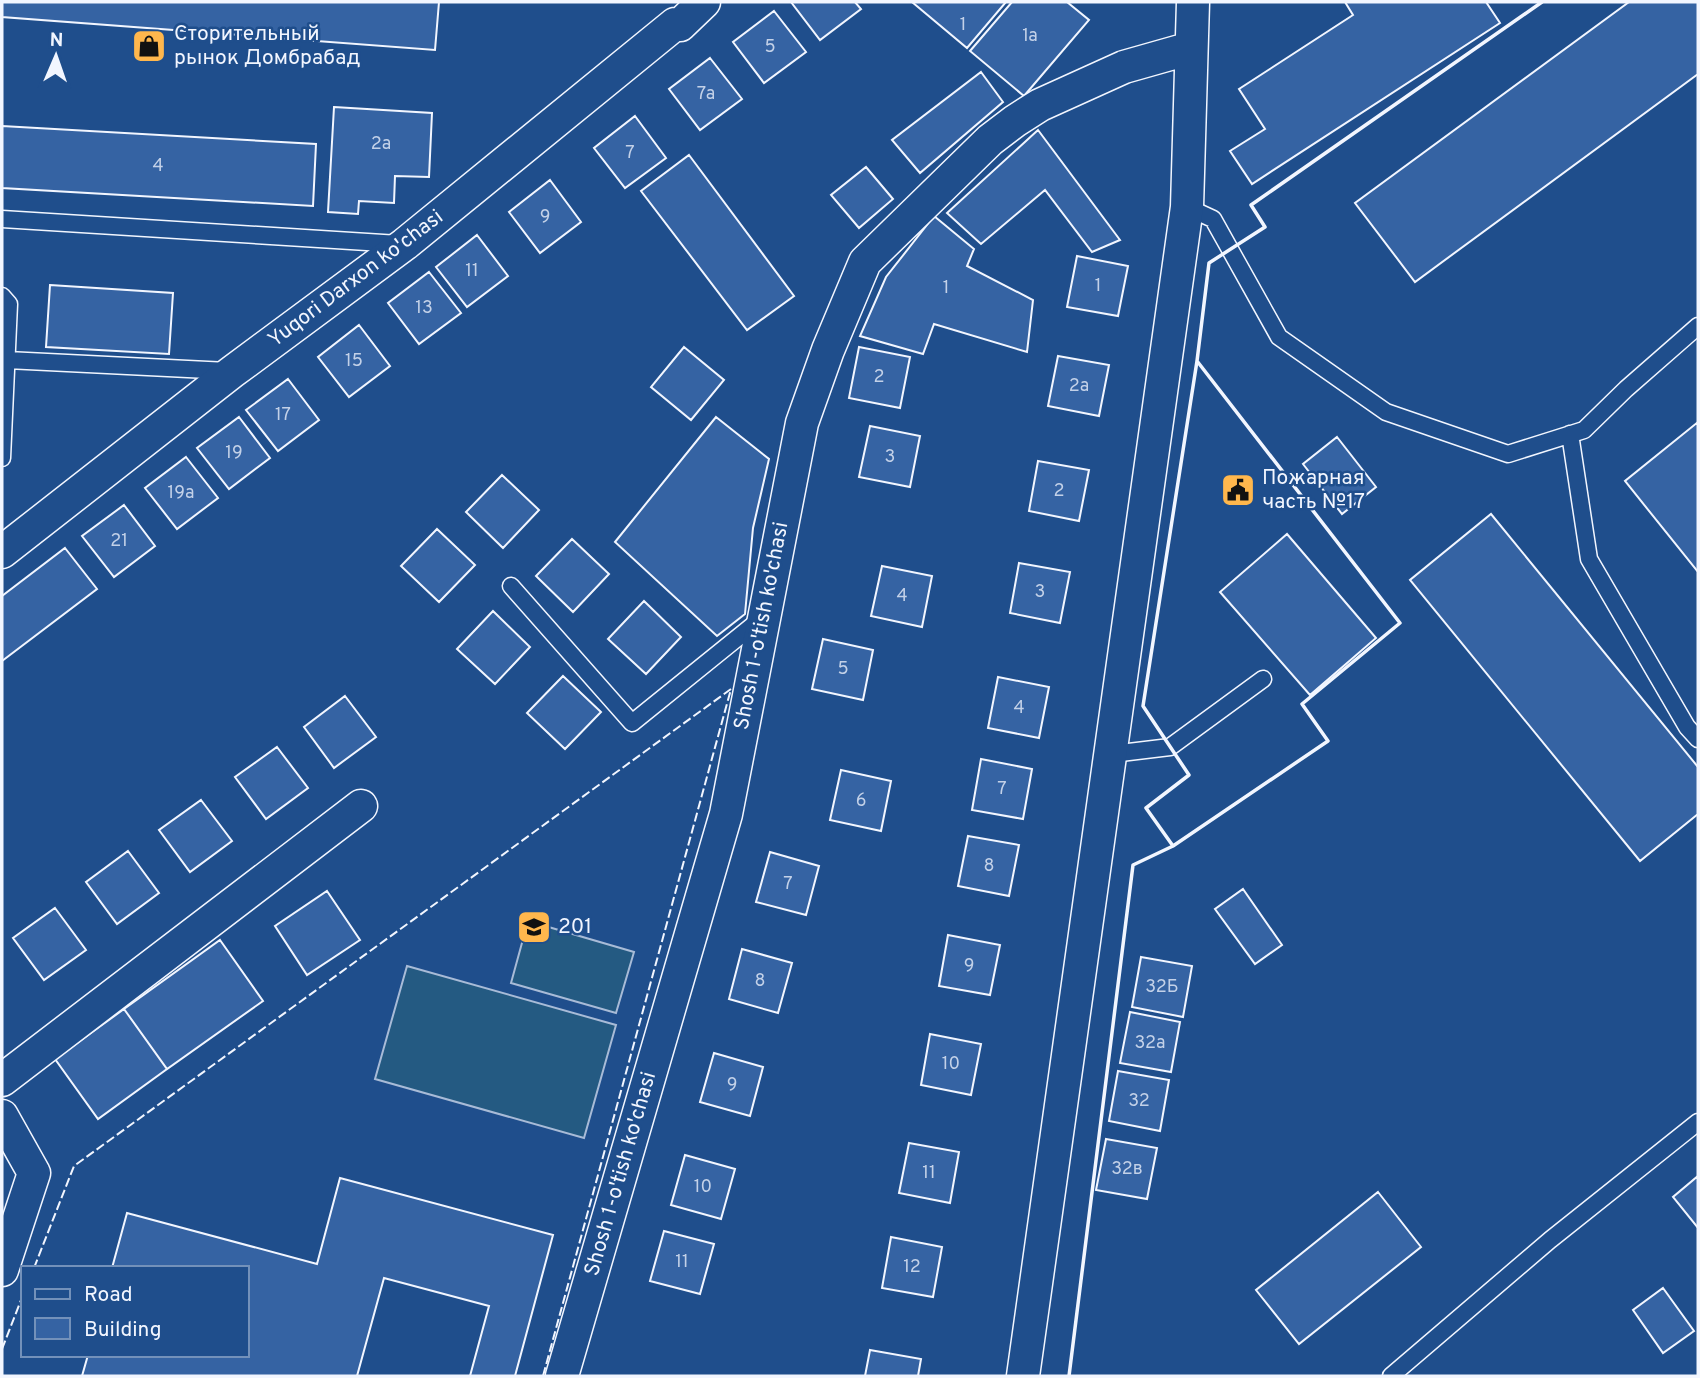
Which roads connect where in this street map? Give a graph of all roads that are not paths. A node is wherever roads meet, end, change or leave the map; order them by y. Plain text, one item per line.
1 (704, 2) edge
2 (1193, 2) edge
3 (1191, 48) junction
4 (1187, 207) junction
5 (2, 219) edge
6 (405, 244) junction
7 (2, 296) edge
8 (1697, 328) edge
9 (6, 360) junction
10 (232, 372) junction
11 (1570, 434) junction
12 (2, 458) edge
13 (3, 544) edge
14 (512, 586) dead end
15 (764, 617) junction
16 (1263, 679) dead end
17 (1698, 739) edge
18 (1112, 754) junction
19 (361, 806) dead end
20 (2, 1080) edge
21 (2, 1116) edge
22 (1698, 1122) edge
23 (2, 1270) edge
24 (562, 1376) edge
25 (1023, 1376) edge
26 (1391, 1376) edge

1 - 6 street, Yuqori Darxon ko'chasi
2 - 3 street
3 - 4 street
3 - 15 street, Shosh 1-o'tish ko'chasi
4 - 11 lane
4 - 18 street
5 - 6 lane
6 - 10 street, Yuqori Darxon ko'chasi
7 - 9 lane
8 - 11 lane
9 - 10 lane
9 - 12 lane
10 - 13 street, Yuqori Darxon ko'chasi
11 - 17 lane
14 - 15 lane
15 - 24 street, Shosh 1-o'tish ko'chasi
16 - 18 lane
18 - 25 street
19 - 20 street
21 - 23 street
22 - 26 lane

